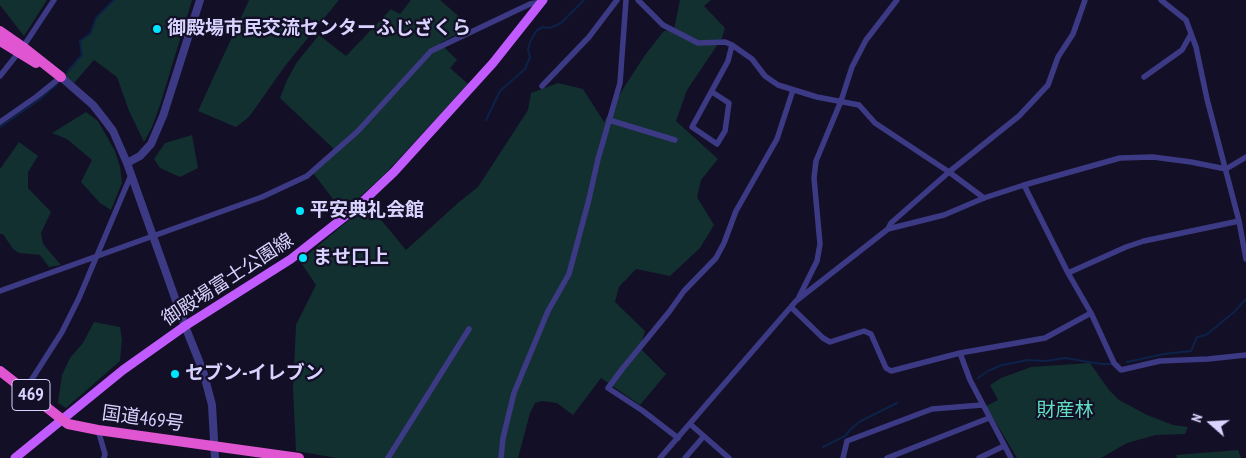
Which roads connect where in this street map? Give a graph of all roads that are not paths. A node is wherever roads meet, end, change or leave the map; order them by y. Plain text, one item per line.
1 (54, 0) edge
2 (200, 0) edge
3 (617, 0) edge
4 (626, 0) edge
5 (638, 0) edge
6 (896, 0) edge
7 (1085, 0) edge
8 (1161, 0) edge
9 (541, 3) edge
10 (0, 31) edge
11 (1191, 34) junction
12 (0, 41) edge
13 (732, 45) junction
14 (20, 50) junction
15 (0, 76) edge
16 (61, 77) junction
17 (1144, 77) dead end
18 (542, 86) dead end
19 (793, 90) junction
20 (712, 92) junction
21 (840, 101) junction
22 (609, 120) junction
23 (0, 122) edge
24 (675, 140) dead end
25 (1246, 157) edge
26 (127, 162) junction
27 (1226, 169) junction
28 (949, 172) junction
29 (132, 175) junction
30 (1024, 185) junction
31 (984, 198) junction
32 (1239, 221) junction
33 (888, 229) junction
34 (153, 236) junction
35 (1245, 246) edge
36 (96, 256) junction
37 (1246, 260) edge
38 (1068, 273) junction
39 (0, 292) edge
40 (796, 301) junction
41 (791, 306) junction
42 (1090, 313) junction
43 (185, 326) junction
44 (469, 329) dead end
45 (960, 353) junction
46 (1246, 355) edge
47 (0, 371) edge
48 (25, 390) junction
49 (982, 405) junction
50 (989, 418) junction
51 (62, 420) junction
52 (690, 424) junction
53 (98, 430) junction
54 (704, 436) junction
55 (678, 438) junction
56 (1004, 446) junction
57 (215, 447) junction
58 (278, 456) edge
59 (14, 458) edge
60 (104, 458) edge
61 (215, 458) edge
62 (299, 458) edge
63 (388, 458) edge
64 (501, 458) edge
65 (660, 458) edge
66 (685, 458) edge
67 (729, 458) edge
68 (843, 458) edge
69 (887, 458) edge
70 (978, 458) edge
71 (1011, 458) edge

1 - 14 street
2 - 26 street
3 - 18 street
4 - 22 street
5 - 13 street
6 - 21 street
7 - 28 street
8 - 11 street
9 - 34 street
9 - 43 main road, 御殿場富士公園線
10 - 14 highway
11 - 17 street
11 - 27 street
12 - 14 highway
13 - 19 street
13 - 20 street
14 - 15 street
14 - 16 highway
16 - 23 street
16 - 26 street
19 - 21 street
19 - 55 street
20 - 20 street
21 - 28 street
21 - 40 street
22 - 24 street
22 - 64 street
25 - 27 street
26 - 29 street
27 - 30 street
27 - 32 street
28 - 31 street
28 - 33 street
29 - 34 street
29 - 36 street
30 - 31 street
30 - 38 street
31 - 33 street
32 - 35 street
32 - 38 street
33 - 40 street
34 - 36 street
34 - 43 street
35 - 37 street
36 - 39 street
36 - 48 street
38 - 42 street
40 - 41 street
41 - 45 street
41 - 52 street
42 - 45 street
42 - 46 street
43 - 51 main road, 御殿場富士公園線
43 - 57 street
44 - 63 street
45 - 49 street
47 - 48 highway, 国道469号 / 469
48 - 51 highway, 国道469号 / 469
49 - 50 street
49 - 68 street
50 - 56 street
50 - 69 street
51 - 53 highway, 国道469号 / 469
51 - 59 main road, 御殿場富士公園線
52 - 54 street
52 - 55 street
53 - 57 highway, 国道469号 / 469
53 - 60 street
54 - 66 street
54 - 67 street
55 - 65 street
56 - 70 street
56 - 71 street
57 - 58 highway, 国道469号 / 469
57 - 61 street
58 - 62 highway, 国道469号 / 469

